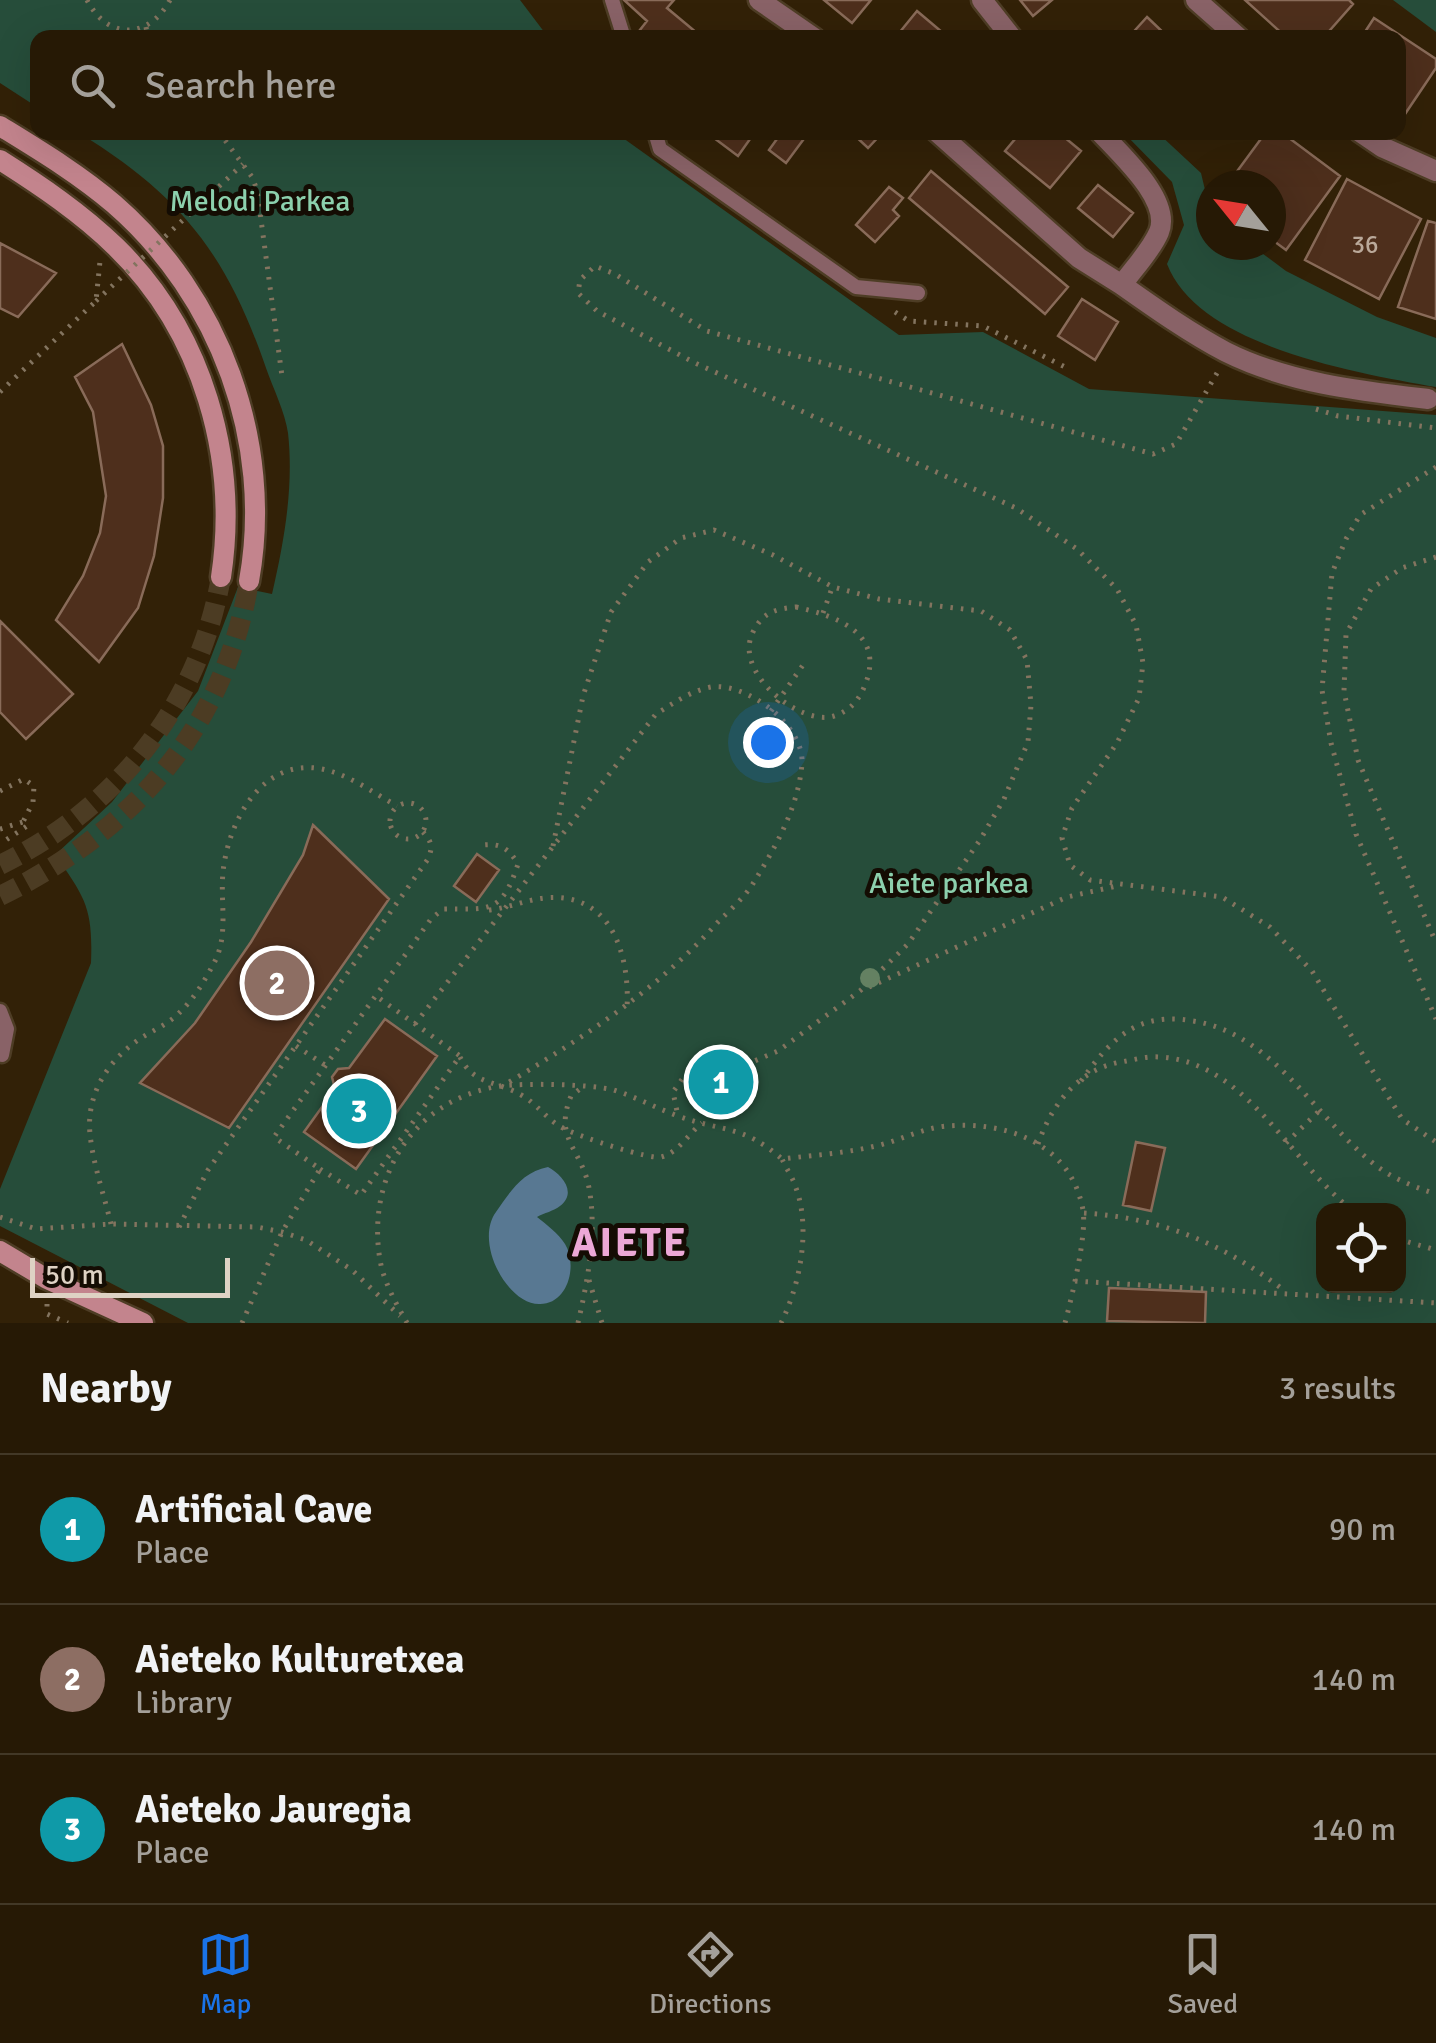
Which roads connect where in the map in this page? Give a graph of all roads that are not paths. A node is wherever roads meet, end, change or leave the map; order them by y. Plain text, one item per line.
1 (612, 0) edge
2 (759, 0) edge
3 (982, 0) edge
4 (1196, 0) edge
5 (621, 30) edge
6 (802, 30) edge
7 (1006, 30) edge
8 (1231, 30) edge
9 (0, 126) edge
10 (658, 140) edge
11 (946, 140) edge
12 (1107, 140) edge
13 (1372, 140) edge
14 (0, 160) edge
15 (1436, 172) edge
16 (1122, 285) junction
17 (918, 293) dead end
18 (1428, 398) dead end
19 (222, 577) tunnel mouth
20 (250, 582) tunnel mouth
21 (0, 1012) edge
22 (2, 1055) edge
23 (0, 1251) edge
24 (143, 1323) edge

1 - 5 lane
2 - 6 street
3 - 7 street
4 - 8 street
9 - 20 main road
10 - 17 lane
11 - 16 street
12 - 16 street
13 - 15 street
14 - 19 main road
16 - 18 street
21 - 22 lane
23 - 24 main road

